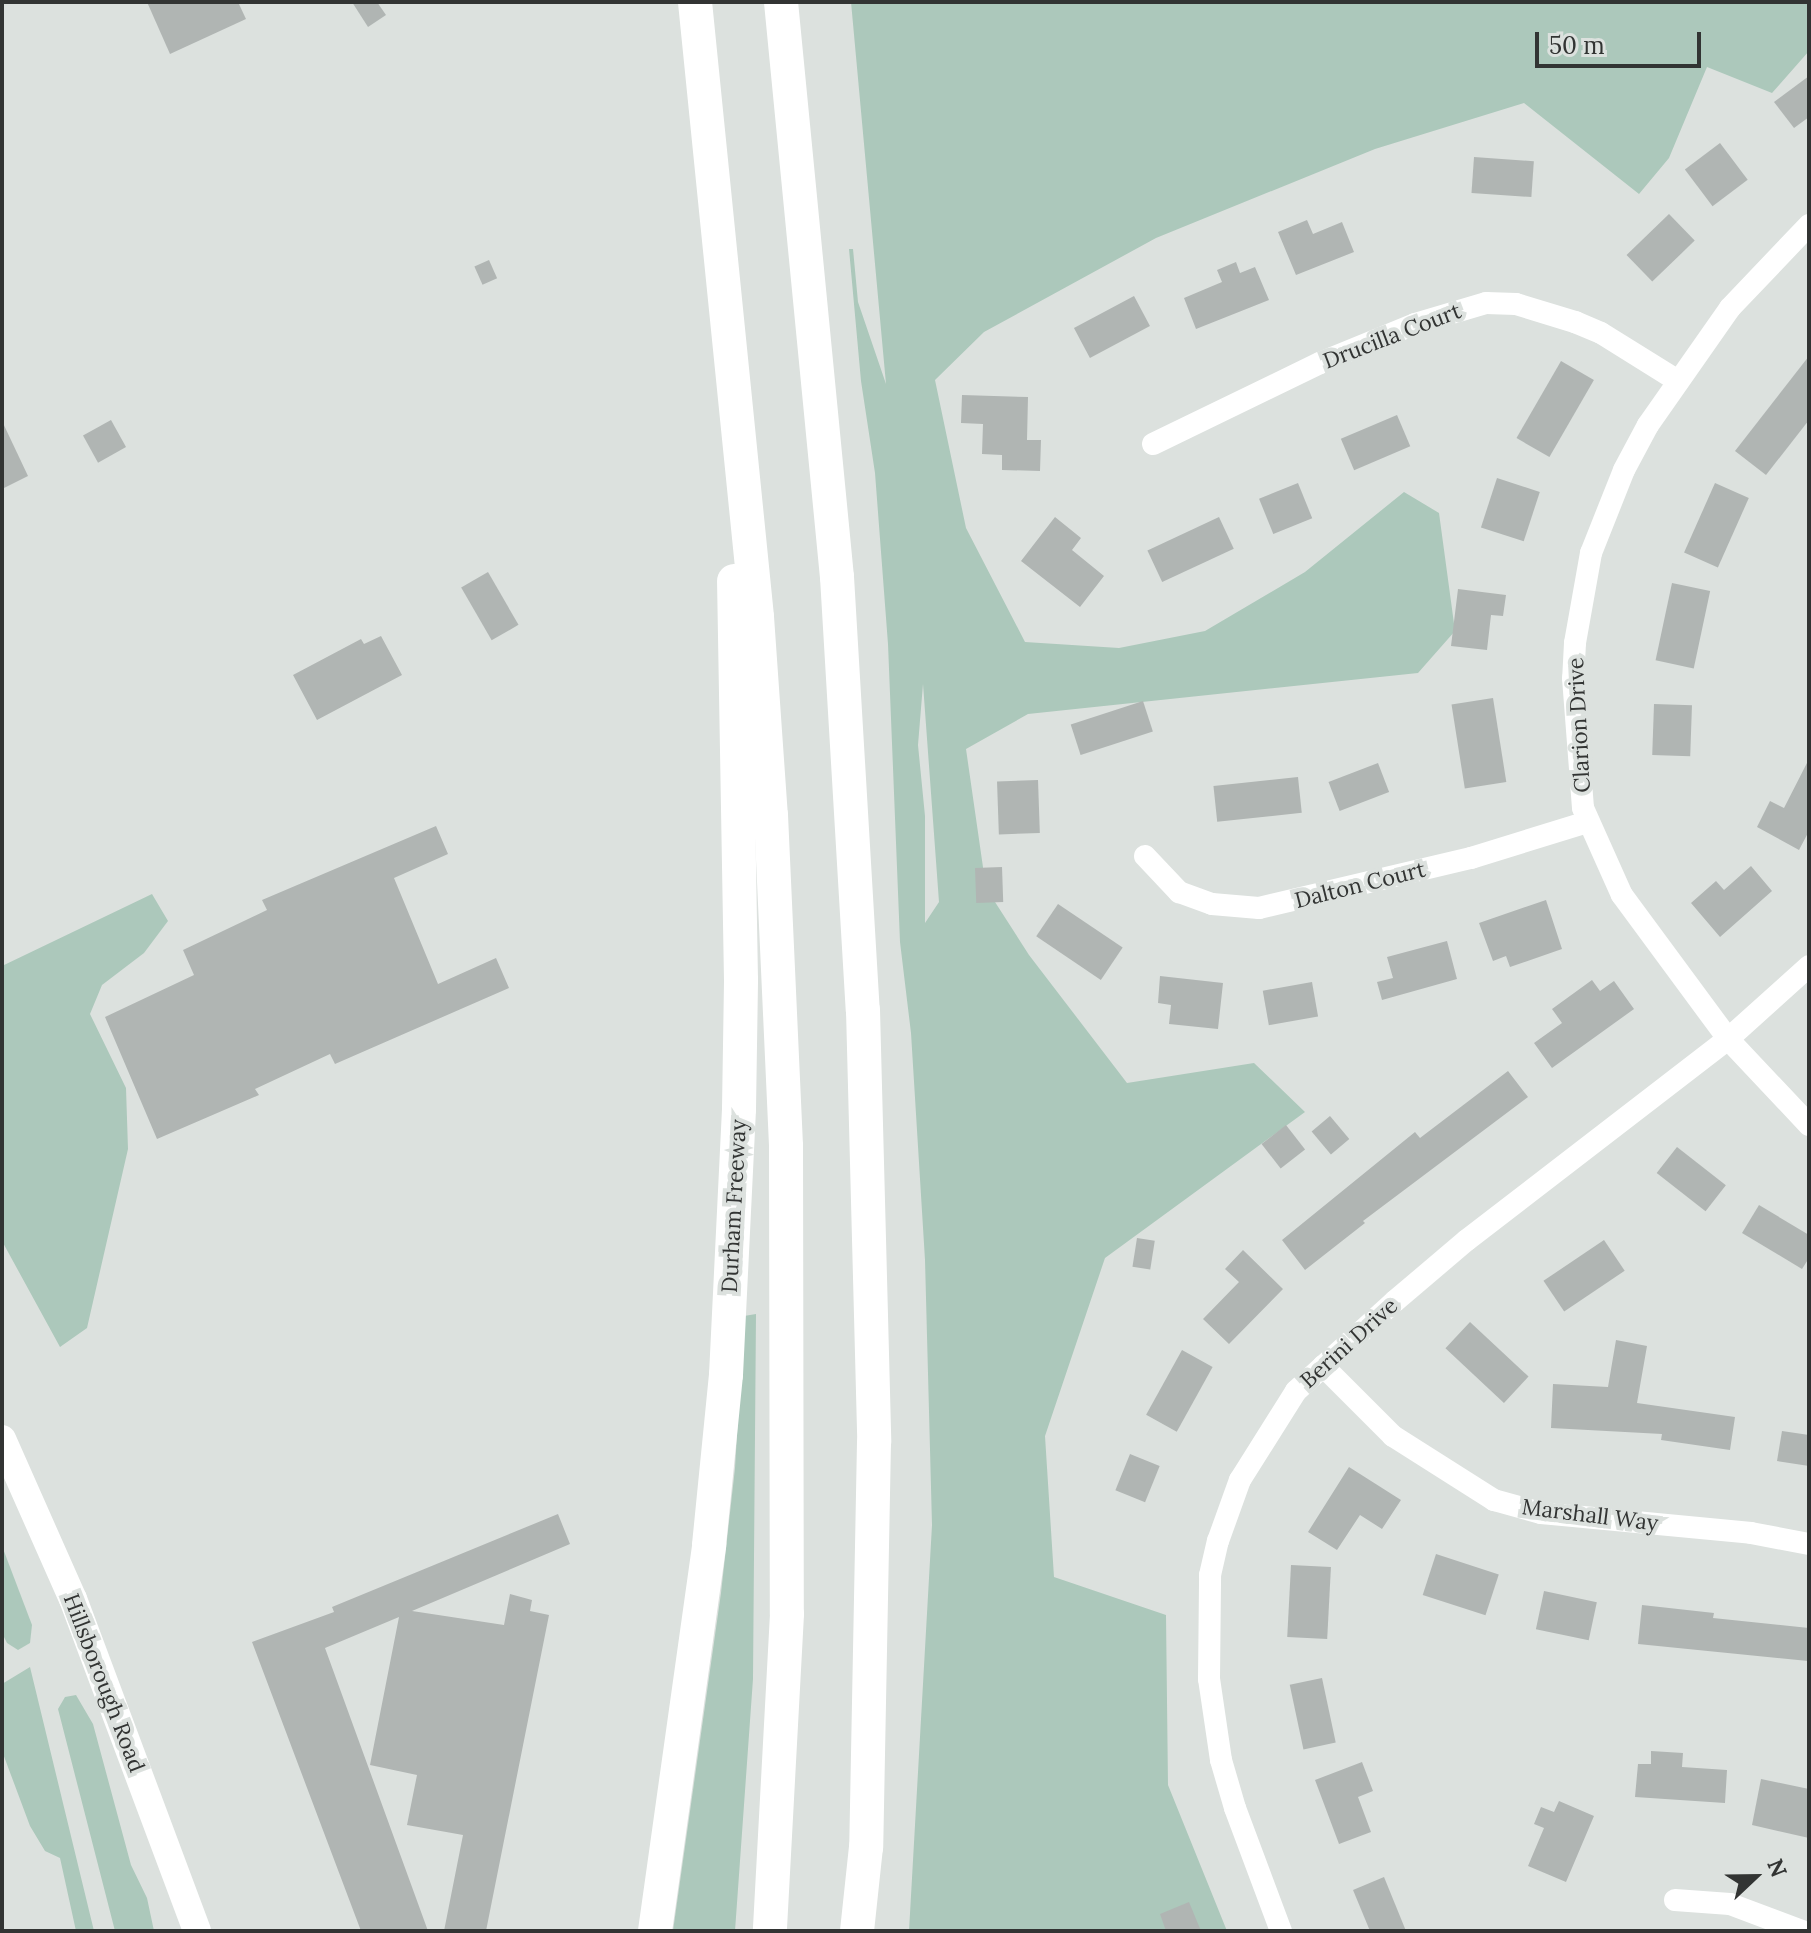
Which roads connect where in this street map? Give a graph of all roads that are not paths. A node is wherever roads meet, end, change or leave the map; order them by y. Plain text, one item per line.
1 (695, 2) edge
2 (781, 2) edge
3 (1809, 225) edge
4 (1678, 381) junction
5 (1153, 444) dead end
6 (744, 477) junction
7 (1587, 822) junction
8 (1145, 856) dead end
9 (1809, 966) edge
10 (1728, 1039) junction
11 (1809, 1125) edge
12 (1323, 1366) junction
13 (2, 1439) edge
14 (1809, 1544) edge
15 (866, 1847) junction
16 (1675, 1900) dead end
17 (197, 1931) edge
18 (655, 1931) edge
19 (770, 1931) edge
20 (857, 1931) edge
21 (880, 1931) edge
22 (1281, 1931) edge
23 (1802, 1931) edge

1 - 6 highway
2 - 15 highway
3 - 4 street, Clarion Drive
4 - 5 street, Drucilla Court
4 - 7 street, Clarion Drive
6 - 18 highway, Durham Freeway
6 - 19 highway
7 - 8 street, Dalton Court
7 - 10 street, Clarion Drive
9 - 10 street, Berini Drive
10 - 11 street, Clarion Drive
10 - 12 street, Berini Drive
12 - 14 street, Marshall Way
12 - 22 street, Berini Drive
13 - 17 main road, Hillsborough Road
15 - 20 highway
15 - 21 highway
16 - 23 street

